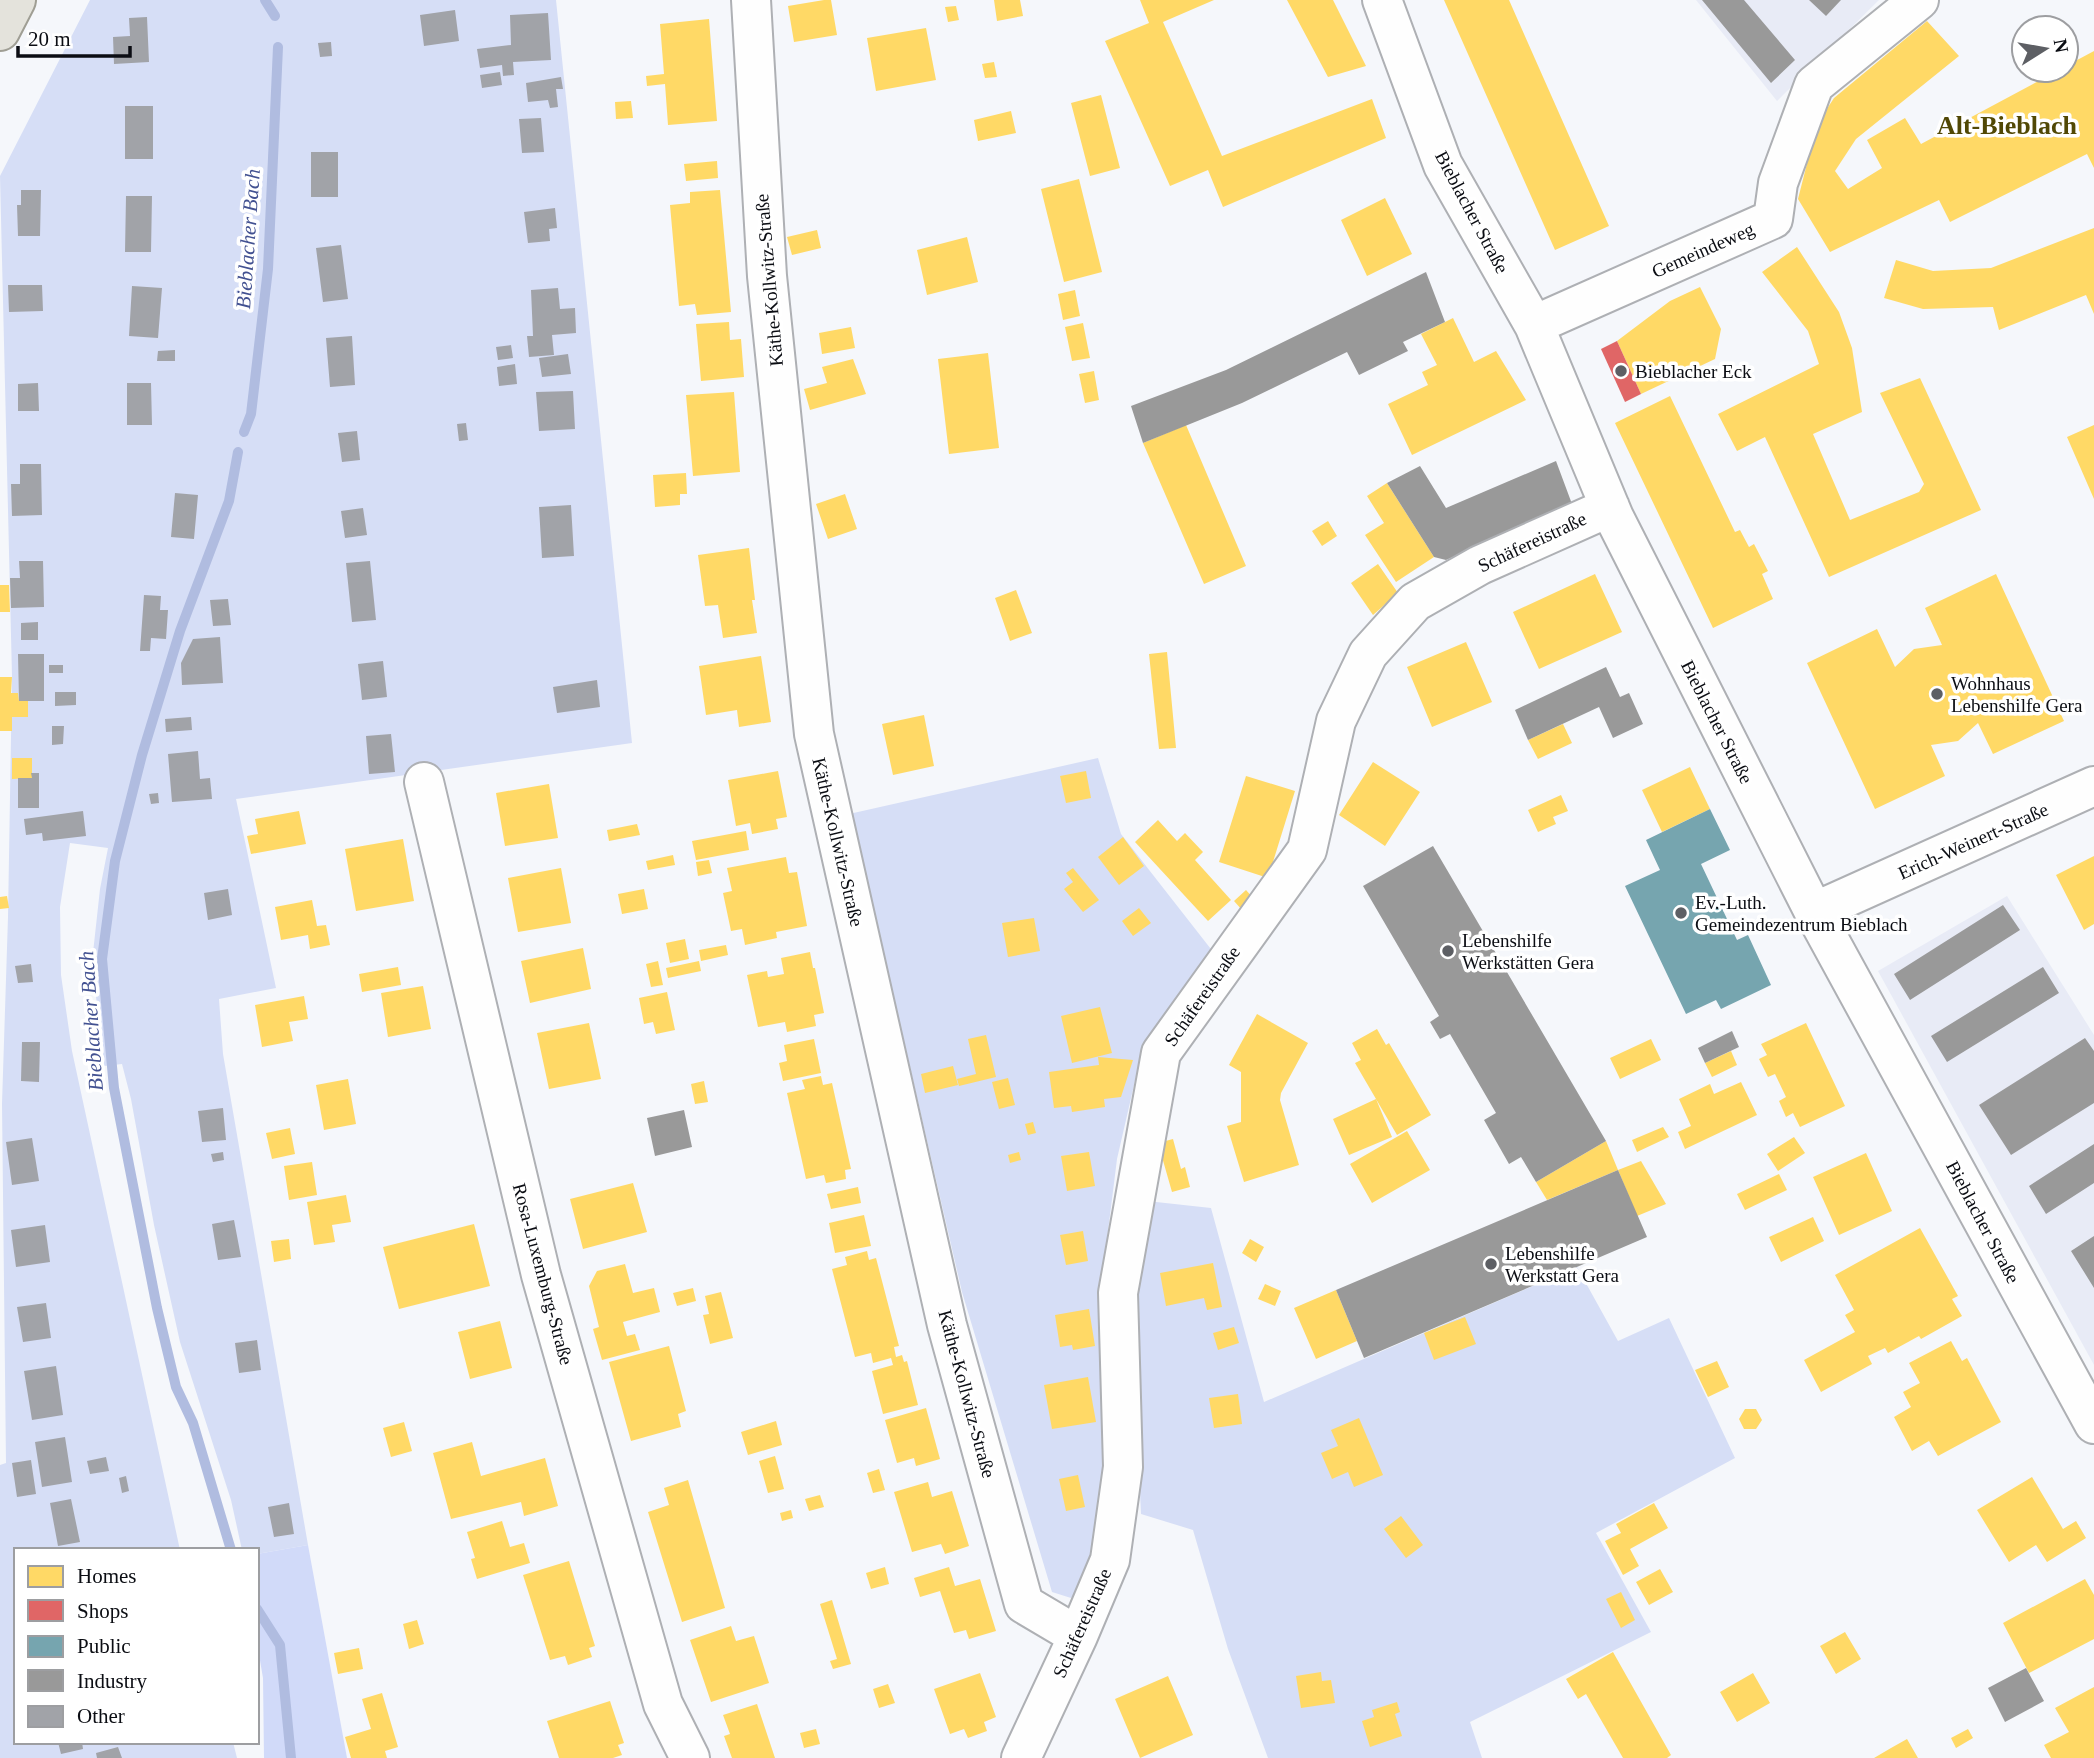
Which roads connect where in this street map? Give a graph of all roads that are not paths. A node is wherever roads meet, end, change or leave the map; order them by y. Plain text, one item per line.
1 (16, 0) edge
2 (751, 0) edge
3 (1382, 0) edge
4 (1919, 0) edge
5 (0, 31) edge
6 (1534, 324) junction
7 (1610, 507) junction
8 (424, 782) dead end
9 (2094, 786) edge
10 (1814, 912) junction
11 (2094, 1424) edge
12 (1078, 1636) junction
13 (690, 1758) edge
14 (1021, 1758) edge

1 - 5 main road
2 - 12 street, Käthe-Kollwitz-Straße
3 - 6 street, Bieblacher Straße
4 - 6 street, Gemeindeweg
6 - 7 street, Bieblacher Straße
7 - 10 street, Bieblacher Straße
7 - 12 street, Schäfereistraße
8 - 13 street, Rosa-Luxemburg-Straße
9 - 10 street, Erich-Weinert-Straße
10 - 11 street, Bieblacher Straße
12 - 14 street, Schäfereistraße

